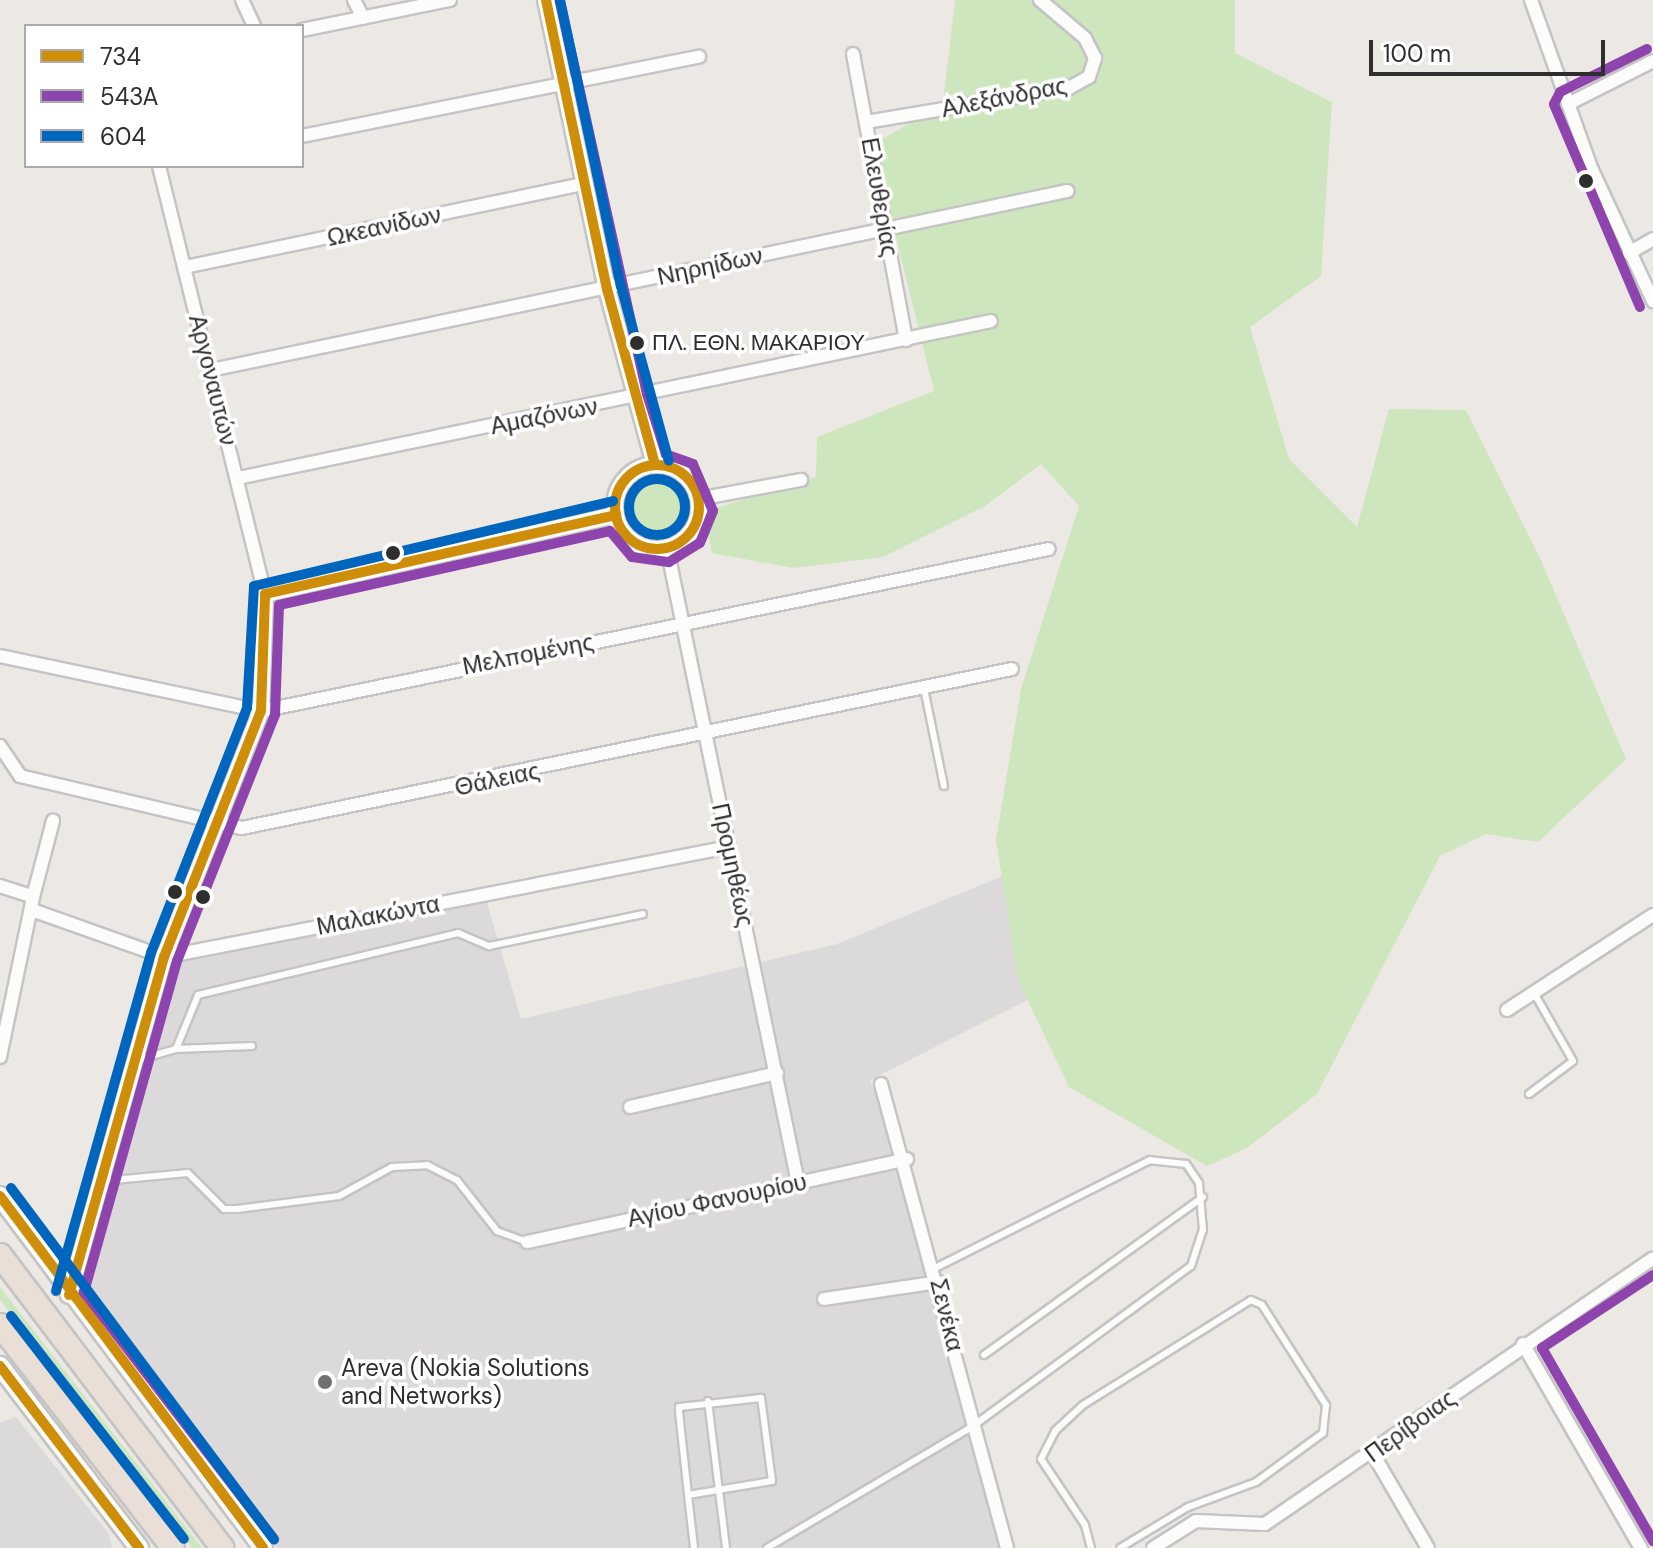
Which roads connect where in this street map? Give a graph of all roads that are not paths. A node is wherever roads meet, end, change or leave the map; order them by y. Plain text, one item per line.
1 (242, 0) edge
2 (354, 0) edge
3 (450, 0) edge
4 (546, 0) edge
5 (1040, 0) edge
6 (1531, 0) edge
7 (363, 18) junction
8 (253, 24) edge
9 (304, 30) edge
10 (853, 54) dead end
11 (699, 57) dead end
12 (1653, 61) edge
13 (562, 85) junction
14 (1568, 104) junction
15 (866, 122) junction
16 (304, 136) edge
17 (160, 168) edge
18 (583, 184) junction
19 (1067, 191) dead end
20 (886, 229) junction
21 (1653, 239) edge
22 (1629, 253) junction
23 (185, 267) junction
24 (607, 289) junction
25 (1653, 301) edge
26 (991, 321) dead end
27 (906, 340) junction
28 (211, 370) junction
29 (633, 398) junction
30 (655, 465) junction
31 (238, 478) junction
32 (801, 480) dead end
33 (698, 499) junction
34 (616, 515) junction
35 (667, 548) junction
36 (1049, 549) dead end
37 (265, 594) junction
38 (682, 624) junction
39 (4, 656) edge
40 (1012, 669) dead end
41 (924, 688) junction
42 (261, 711) junction
43 (705, 734) junction
44 (0, 746) edge
45 (944, 786) dead end
46 (53, 821) dead end
47 (220, 827) junction
48 (729, 847) junction
49 (0, 886) edge
50 (32, 904) junction
51 (643, 914) dead end
52 (1653, 915) edge
53 (164, 957) junction
54 (1534, 993) junction
55 (5, 1001) edge
56 (1507, 1010) dead end
57 (252, 1046) dead end
58 (176, 1049) junction
59 (0, 1057) edge
60 (135, 1060) junction
61 (777, 1073) junction
62 (881, 1084) dead end
63 (1529, 1094) dead end
64 (630, 1107) dead end
65 (907, 1159) junction
66 (103, 1181) junction
67 (798, 1183) junction
68 (0, 1196) edge
69 (1203, 1197) junction
70 (527, 1242) joint
71 (0, 1255) edge
72 (1653, 1258) edge
73 (935, 1268) junction
74 (939, 1282) junction
75 (69, 1295) junction
76 (824, 1299) dead end
77 (0, 1325) edge
78 (1523, 1344) junction
79 (984, 1355) dead end
80 (0, 1366) edge
81 (708, 1401) junction
82 (973, 1426) junction
83 (1373, 1454) junction
84 (719, 1491) junction
85 (688, 1495) junction
86 (136, 1547) edge
87 (173, 1548) edge
88 (222, 1548) edge
89 (263, 1548) edge
90 (694, 1548) edge
91 (726, 1548) edge
92 (767, 1548) edge
93 (1007, 1548) edge
94 (1091, 1548) edge
95 (1120, 1548) edge
96 (1153, 1548) edge
97 (1428, 1548) edge
98 (1641, 1548) edge

1 - 8 street
2 - 7 street
3 - 7 street
4 - 13 street
5 - 15 street, Αλεξάνδρας
6 - 14 street
7 - 9 street
10 - 15 street, Ελευθερίας
11 - 13 street
12 - 14 street
13 - 16 street
13 - 18 street
14 - 22 street
15 - 20 street, Ελευθερίας
17 - 23 street, Αργοναυτών
18 - 23 street, Ωκεανίδων
18 - 24 street
19 - 20 street, Νηρηίδων
20 - 24 street, Νηρηίδων
20 - 27 street, Ελευθερίας
21 - 22 street
22 - 25 street
23 - 28 street, Αργοναυτών
24 - 28 street, Νηρηίδων
24 - 29 street
26 - 27 street, Αμαζόνων
27 - 29 street, Αμαζόνων
28 - 31 street, Αργοναυτών
29 - 30 street
29 - 31 street, Αμαζόνων
30 - 33 street
30 - 34 street
31 - 37 street, Αργοναυτών
32 - 33 street
33 - 35 street
34 - 35 street
34 - 37 street
35 - 38 street, Προμηθέως
36 - 38 street, Μελπομένης
37 - 42 street
38 - 42 street, Μελπομένης
38 - 43 street, Προμηθέως
39 - 42 street, Μελπομένης
40 - 41 street, Θάλειας
41 - 43 street, Θάλειας
41 - 45 lane
42 - 47 street
43 - 47 street, Θάλειας
43 - 48 street, Προμηθέως
44 - 47 street, Θάλειας
46 - 50 street
47 - 53 street
48 - 53 street, Μαλακώντα
48 - 61 street, Προμηθέως
49 - 50 street
50 - 53 street
50 - 55 street
51 - 58 lane
52 - 54 street
53 - 60 street
54 - 56 street
54 - 63 lane
55 - 59 street
57 - 58 lane
58 - 60 lane
60 - 66 street
61 - 64 street
61 - 67 street, Προμηθέως
62 - 65 street, Σενέκα
65 - 67 street, Αγίου Φανουρίου
65 - 73 street, Σενέκα
66 - 70 lane
66 - 75 street
67 - 70 street, Αγίου Φανουρίου
68 - 75 main road
69 - 73 lane
69 - 79 lane
69 - 82 lane
71 - 88 highway
72 - 78 street, Περίβοιας
73 - 74 street, Σενέκα
74 - 76 street
74 - 82 street, Σενέκα
75 - 89 main road
77 - 87 highway
78 - 83 street, Περίβοιας
78 - 98 street
80 - 86 main road
81 - 84 lane
81 - 84 lane
81 - 85 lane
82 - 92 lane
82 - 93 street, Σενέκα
83 - 96 street, Περίβοιας
83 - 97 street
84 - 85 lane
84 - 91 lane
85 - 90 lane
94 - 95 lane

